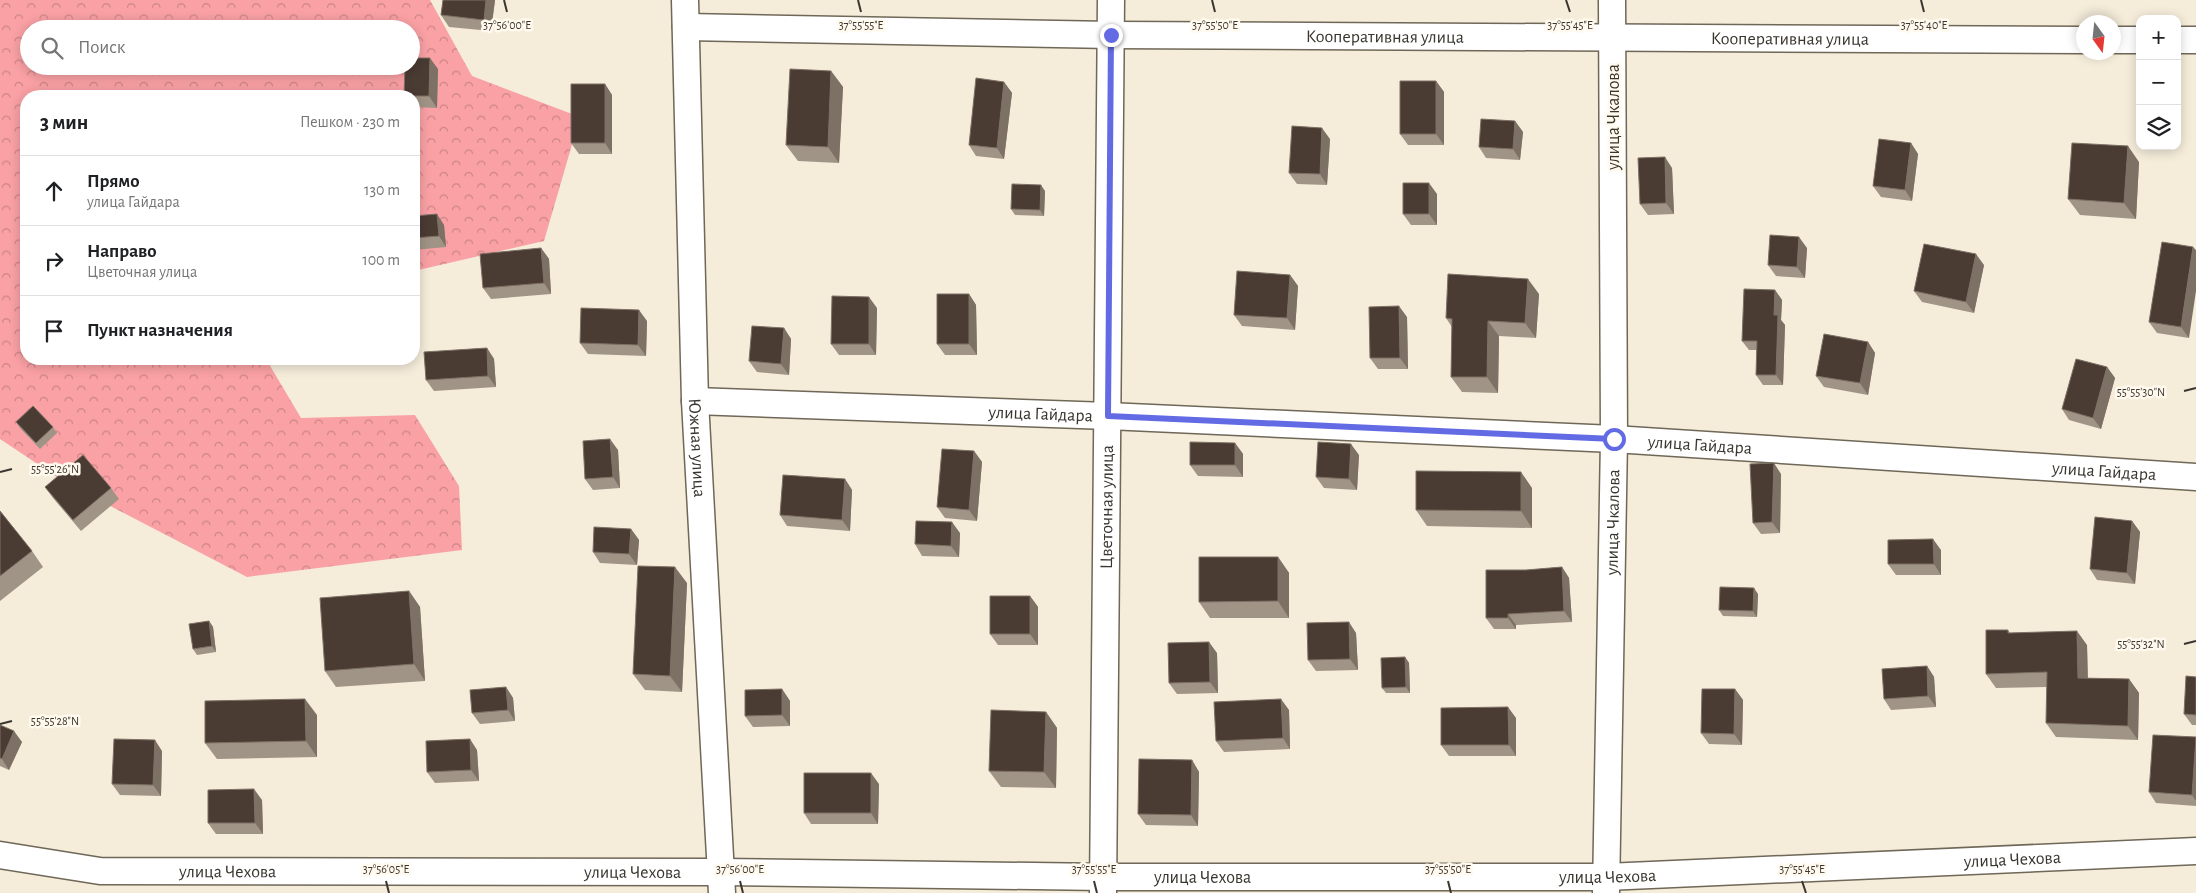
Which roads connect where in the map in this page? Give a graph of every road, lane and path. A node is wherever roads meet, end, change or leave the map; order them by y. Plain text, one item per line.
1 (685, 0) edge
2 (1111, 0) edge
3 (1612, 0) edge
4 (686, 27) junction
5 (1111, 35) junction
6 (1612, 39) junction
7 (2076, 40) edge
8 (2121, 40) edge
9 (2136, 40) edge
10 (2181, 40) edge
11 (2196, 40) edge
12 (694, 401) junction
13 (1108, 416) junction
14 (1614, 439) junction
15 (2196, 477) edge
16 (2196, 851) edge
17 (0, 856) edge
18 (722, 882) edge
19 (1103, 885) edge
20 (1606, 885) edge

1 - 4 street, Южная улица
2 - 5 street, Цветочная улица
3 - 6 street, улица Чкалова
4 - 5 street, Кооперативная улица
4 - 12 street, Южная улица
5 - 6 street, Кооперативная улица
5 - 13 street, Цветочная улица
6 - 7 street, Кооперативная улица
6 - 14 street, улица Чкалова
8 - 9 street
10 - 11 street
12 - 13 street, улица Гайдара
12 - 18 street, Южная улица
13 - 14 street, улица Гайдара
13 - 19 street, Цветочная улица
14 - 15 street, улица Гайдара
14 - 20 street, улица Чкалова
16 - 20 street, улица Чехова
17 - 18 street, улица Чехова
18 - 19 street, улица Чехова
19 - 20 street, улица Чехова

